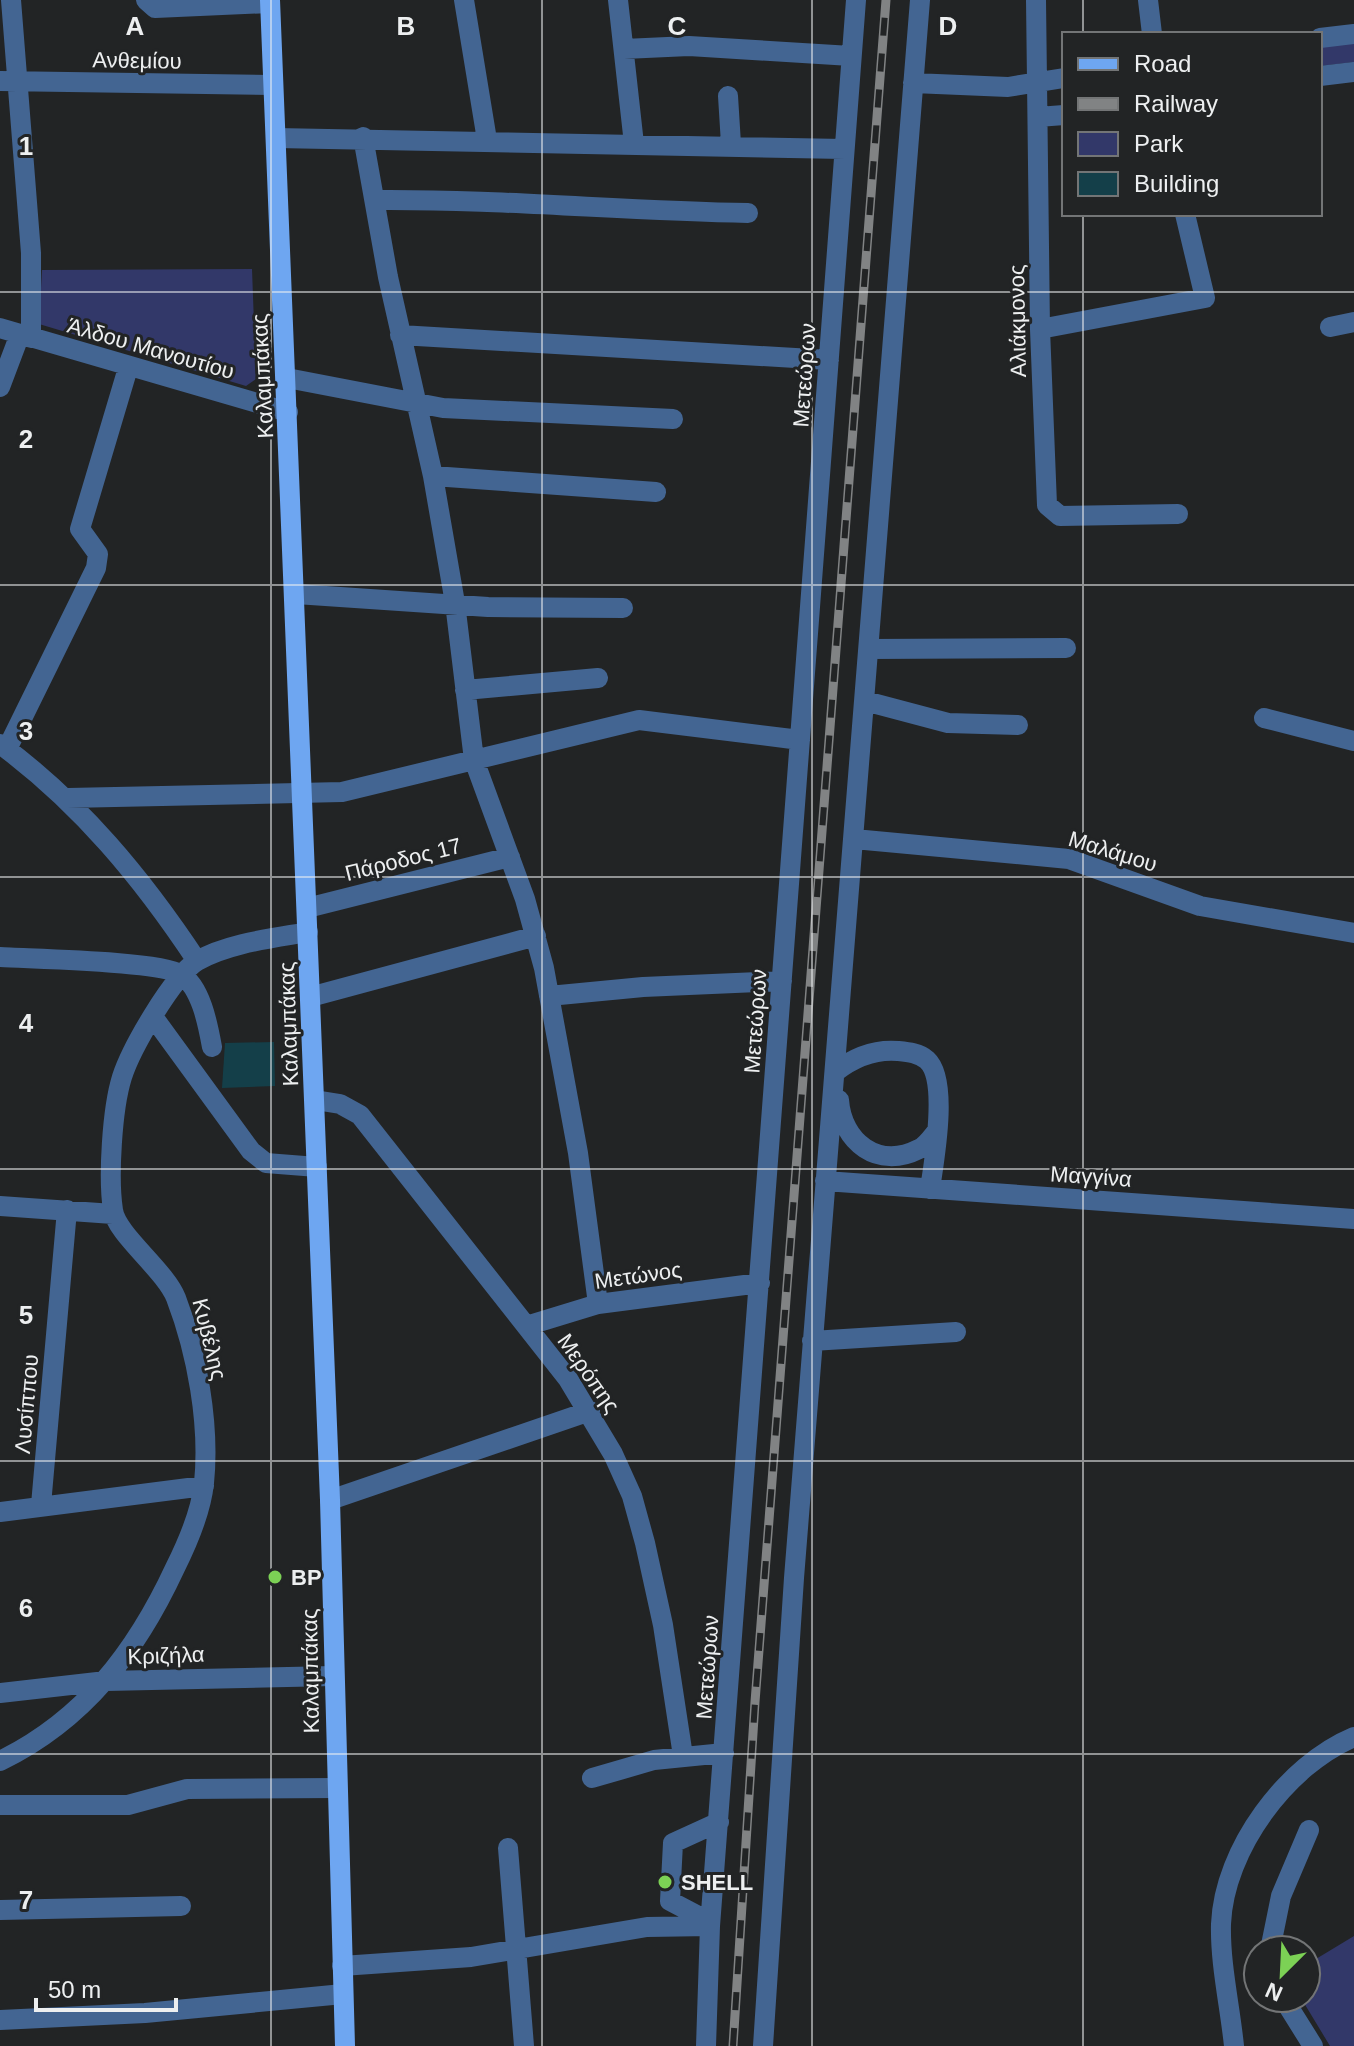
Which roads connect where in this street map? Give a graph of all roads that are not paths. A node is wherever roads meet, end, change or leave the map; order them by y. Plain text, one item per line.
1 (11, 0) edge
2 (146, 0) edge
3 (464, 0) edge
4 (618, 0) edge
5 (856, 0) edge
6 (920, 0) edge
7 (1036, 0) edge
8 (1148, 0) edge
9 (270, 2) edge
10 (1152, 32) edge
11 (1354, 34) edge
12 (1322, 38) edge
13 (624, 49) junction
14 (851, 56) junction
15 (1354, 72) edge
16 (1322, 76) edge
17 (1062, 78) edge
18 (9, 82) edge
19 (913, 83) junction
20 (1037, 84) junction
21 (273, 85) junction
22 (728, 96) dead end
23 (1062, 115) edge
24 (1038, 117) junction
25 (363, 137) junction
26 (276, 138) junction
27 (487, 140) junction
28 (634, 144) junction
29 (731, 144) junction
30 (844, 149) junction
31 (375, 200) junction
32 (748, 213) dead end
33 (1185, 216) edge
34 (1354, 322) edge
35 (1330, 327) dead end
36 (1040, 329) junction
37 (17, 333) edge
38 (400, 335) junction
39 (829, 360) junction
40 (128, 368) junction
41 (287, 378) junction
42 (0, 387) edge
43 (415, 402) junction
44 (288, 412) junction
45 (673, 419) dead end
46 (433, 476) junction
47 (656, 492) dead end
48 (1178, 514) dead end
49 (296, 594) junction
50 (455, 603) junction
51 (623, 608) dead end
52 (1066, 648) dead end
53 (870, 649) junction
54 (598, 678) dead end
55 (465, 690) junction
56 (865, 701) junction
57 (1264, 718) dead end
58 (1018, 725) dead end
59 (800, 740) junction
60 (1354, 741) edge
61 (3, 747) edge
62 (474, 760) junction
63 (302, 794) junction
64 (68, 798) junction
65 (854, 839) junction
66 (510, 857) junction
67 (307, 908) junction
68 (308, 932) junction
69 (1354, 933) edge
70 (536, 936) junction
71 (0, 957) edge
72 (190, 968) junction
73 (782, 981) junction
74 (549, 996) junction
75 (310, 997) junction
76 (154, 1018) junction
77 (212, 1047) dead end
78 (839, 1068) junction
79 (315, 1100) junction
80 (836, 1100) junction
81 (937, 1131) junction
82 (317, 1167) junction
83 (825, 1181) junction
84 (930, 1189) junction
85 (0, 1206) edge
86 (67, 1210) junction
87 (0, 1214) edge
88 (113, 1214) junction
89 (1354, 1219) edge
90 (760, 1283) junction
91 (598, 1304) junction
92 (526, 1326) junction
93 (956, 1332) dead end
94 (812, 1341) junction
95 (590, 1411) junction
96 (204, 1486) junction
97 (330, 1500) junction
98 (41, 1505) junction
99 (0, 1512) edge
100 (333, 1676) junction
101 (106, 1681) junction
102 (0, 1693) edge
103 (1354, 1737) edge
104 (724, 1753) junction
105 (683, 1756) junction
106 (0, 1761) edge
107 (592, 1778) dead end
108 (337, 1788) junction
109 (0, 1805) edge
110 (719, 1822) junction
111 (1309, 1830) dead end
112 (508, 1848) dead end
113 (181, 1906) dead end
114 (0, 1910) edge
115 (710, 1924) junction
116 (1274, 1934) edge
117 (516, 1950) junction
118 (342, 1966) junction
119 (343, 1994) junction
120 (1293, 2014) edge
121 (0, 2020) edge
122 (345, 2046) edge
123 (524, 2046) edge
124 (706, 2046) edge
125 (763, 2046) edge
126 (1234, 2046) edge
127 (1313, 2046) edge

1 - 18 street
2 - 9 street
3 - 27 street
4 - 13 street
5 - 14 street, Μετεώρων
6 - 19 street
7 - 20 street, Αλιάκμονος
8 - 10 street
9 - 21 main road, Καλαμπάκας
11 - 12 street
13 - 14 street
13 - 28 street
14 - 30 street, Μετεώρων
15 - 16 street
17 - 20 street
18 - 21 street, Ανθεμίου
18 - 37 street
19 - 20 street
19 - 53 street
20 - 24 street, Αλιάκμονος
21 - 26 main road, Καλαμπάκας
22 - 29 street
23 - 24 street
24 - 36 street, Αλιάκμονος
25 - 26 street
25 - 27 street
25 - 31 street
26 - 41 main road, Καλαμπάκας
27 - 28 street
28 - 29 street
29 - 30 street
30 - 39 street, Μετεώρων
31 - 32 street
31 - 38 street
33 - 36 street
34 - 35 street
36 - 48 street, Αλιάκμονος
37 - 40 street, Άλδου Μανουτίου
37 - 42 street
38 - 39 street
38 - 43 street
39 - 59 street, Μετεώρων
40 - 44 street, Άλδου Μανουτίου
40 - 61 street
41 - 43 street
41 - 44 main road, Καλαμπάκας
43 - 45 street
43 - 46 street
44 - 49 main road, Καλαμπάκας
46 - 47 street
46 - 50 street
49 - 50 street
49 - 63 main road, Καλαμπάκας
50 - 51 street
50 - 55 street
52 - 53 street
53 - 56 street
54 - 55 street
55 - 62 street
56 - 58 street
56 - 65 street
57 - 60 street
59 - 62 street
59 - 73 street, Μετεώρων
61 - 64 street
62 - 63 street
62 - 66 street
63 - 64 street
63 - 67 main road, Καλαμπάκας
64 - 72 street
65 - 69 street, Μαλάμου
65 - 78 street
66 - 67 street, Πάροδος 17
66 - 70 street
67 - 68 main road, Καλαμπάκας
68 - 72 street
68 - 75 main road, Καλαμπάκας
70 - 74 street
70 - 75 street
71 - 72 street
72 - 76 street
72 - 77 street
73 - 74 street
73 - 90 street, Μετεώρων
74 - 91 street
75 - 79 main road, Καλαμπάκας
76 - 82 street
76 - 88 street
78 - 80 street
78 - 81 street
79 - 82 main road, Καλαμπάκας
79 - 92 street, Μερόπης
80 - 81 street
80 - 83 street
81 - 84 street
82 - 97 main road, Καλαμπάκας
83 - 84 street, Μαγγίνα
83 - 94 street
84 - 89 street, Μαγγίνα
85 - 86 street
85 - 87 street
86 - 88 street
86 - 98 street, Λυσίππου
88 - 96 street, Κυβέλης
90 - 91 street, Μετώνος
90 - 104 street, Μετεώρων
91 - 92 street, Μετώνος
92 - 95 street, Μερόπης
93 - 94 street
94 - 125 street
95 - 97 street
95 - 105 street, Μερόπης
96 - 98 street
96 - 101 street, Κυβέλης
97 - 100 main road, Καλαμπάκας
98 - 99 street
100 - 101 street, Κριζήλα
100 - 108 main road, Καλαμπάκας
101 - 102 street, Κριζήλα
101 - 106 street, Κυβέλης
103 - 126 street
104 - 105 street
104 - 110 street, Μετεώρων
105 - 107 street
108 - 109 street
108 - 118 main road, Καλαμπάκας
110 - 115 street, Μετεώρων
110 - 115 street
111 - 116 street
112 - 117 street
113 - 114 street
115 - 117 street
115 - 124 street, Μετεώρων
117 - 118 street
117 - 123 street
118 - 119 main road, Καλαμπάκας
119 - 121 street
119 - 122 main road, Καλαμπάκας
120 - 127 street

